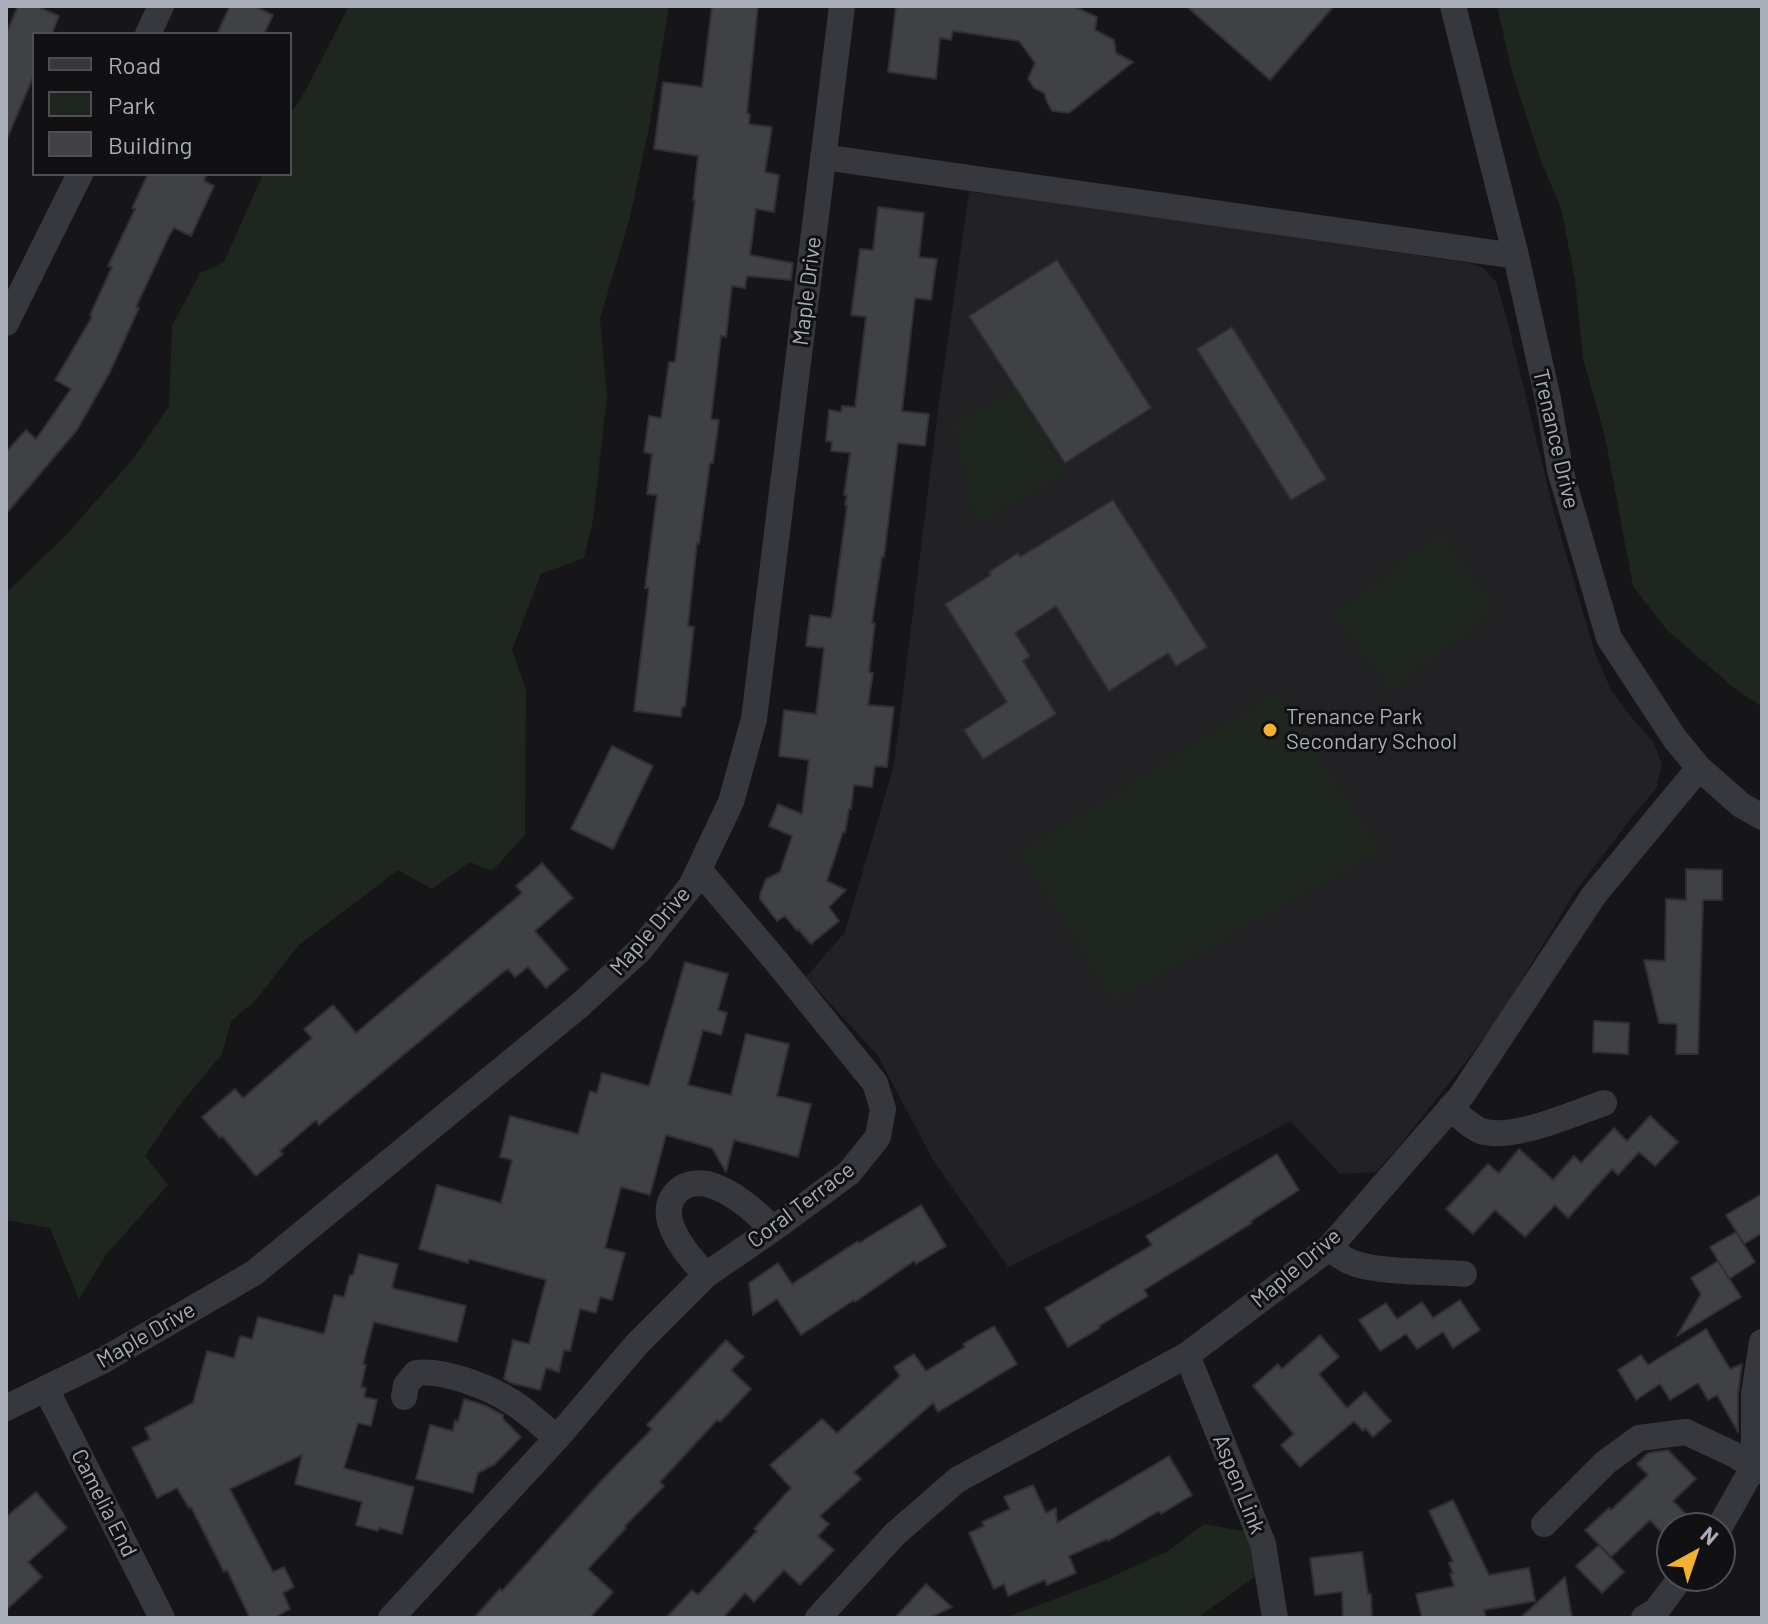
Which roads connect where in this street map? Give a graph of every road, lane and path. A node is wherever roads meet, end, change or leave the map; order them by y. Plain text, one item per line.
1 (842, 6) edge
2 (1453, 6) edge
3 (823, 157) junction
4 (79, 176) edge
5 (1516, 256) junction
6 (6, 323) edge
7 (1699, 768) junction
8 (1762, 817) edge
9 (699, 870) junction
10 (1604, 1103) dead end
11 (1450, 1108) junction
12 (773, 1229) junction
13 (1329, 1248) junction
14 (1464, 1274) dead end
15 (706, 1275) junction
16 (1762, 1342) edge
17 (1187, 1355) junction
18 (46, 1389) junction
19 (1758, 1394) edge
20 (404, 1397) dead end
21 (6, 1408) edge
22 (557, 1438) junction
23 (1758, 1469) edge
24 (1730, 1512) edge
25 (1544, 1524) dead end
26 (1670, 1592) edge
27 (162, 1618) edge
28 (391, 1618) edge
29 (818, 1618) edge
30 (1275, 1618) edge
31 (1644, 1618) edge

1 - 3 street, Maple Drive
2 - 5 street, Trenance Drive
3 - 5 street
3 - 9 street, Maple Drive
4 - 6 street
5 - 7 street, Trenance Drive
7 - 8 street, Trenance Drive
7 - 11 street, Maple Drive
9 - 12 street, Coral Terrace
9 - 18 street, Maple Drive
10 - 11 street
11 - 13 street, Maple Drive
12 - 15 street, Coral Terrace
12 - 15 street
13 - 14 street
13 - 17 street, Maple Drive
15 - 22 street, Coral Terrace
16 - 19 street
17 - 29 street, Maple Drive
17 - 30 street, Aspen Link
18 - 21 street, Maple Drive
18 - 27 street, Camelia End
19 - 23 street
20 - 22 street
22 - 28 street, Coral Terrace
23 - 24 street
23 - 25 street
26 - 31 street

